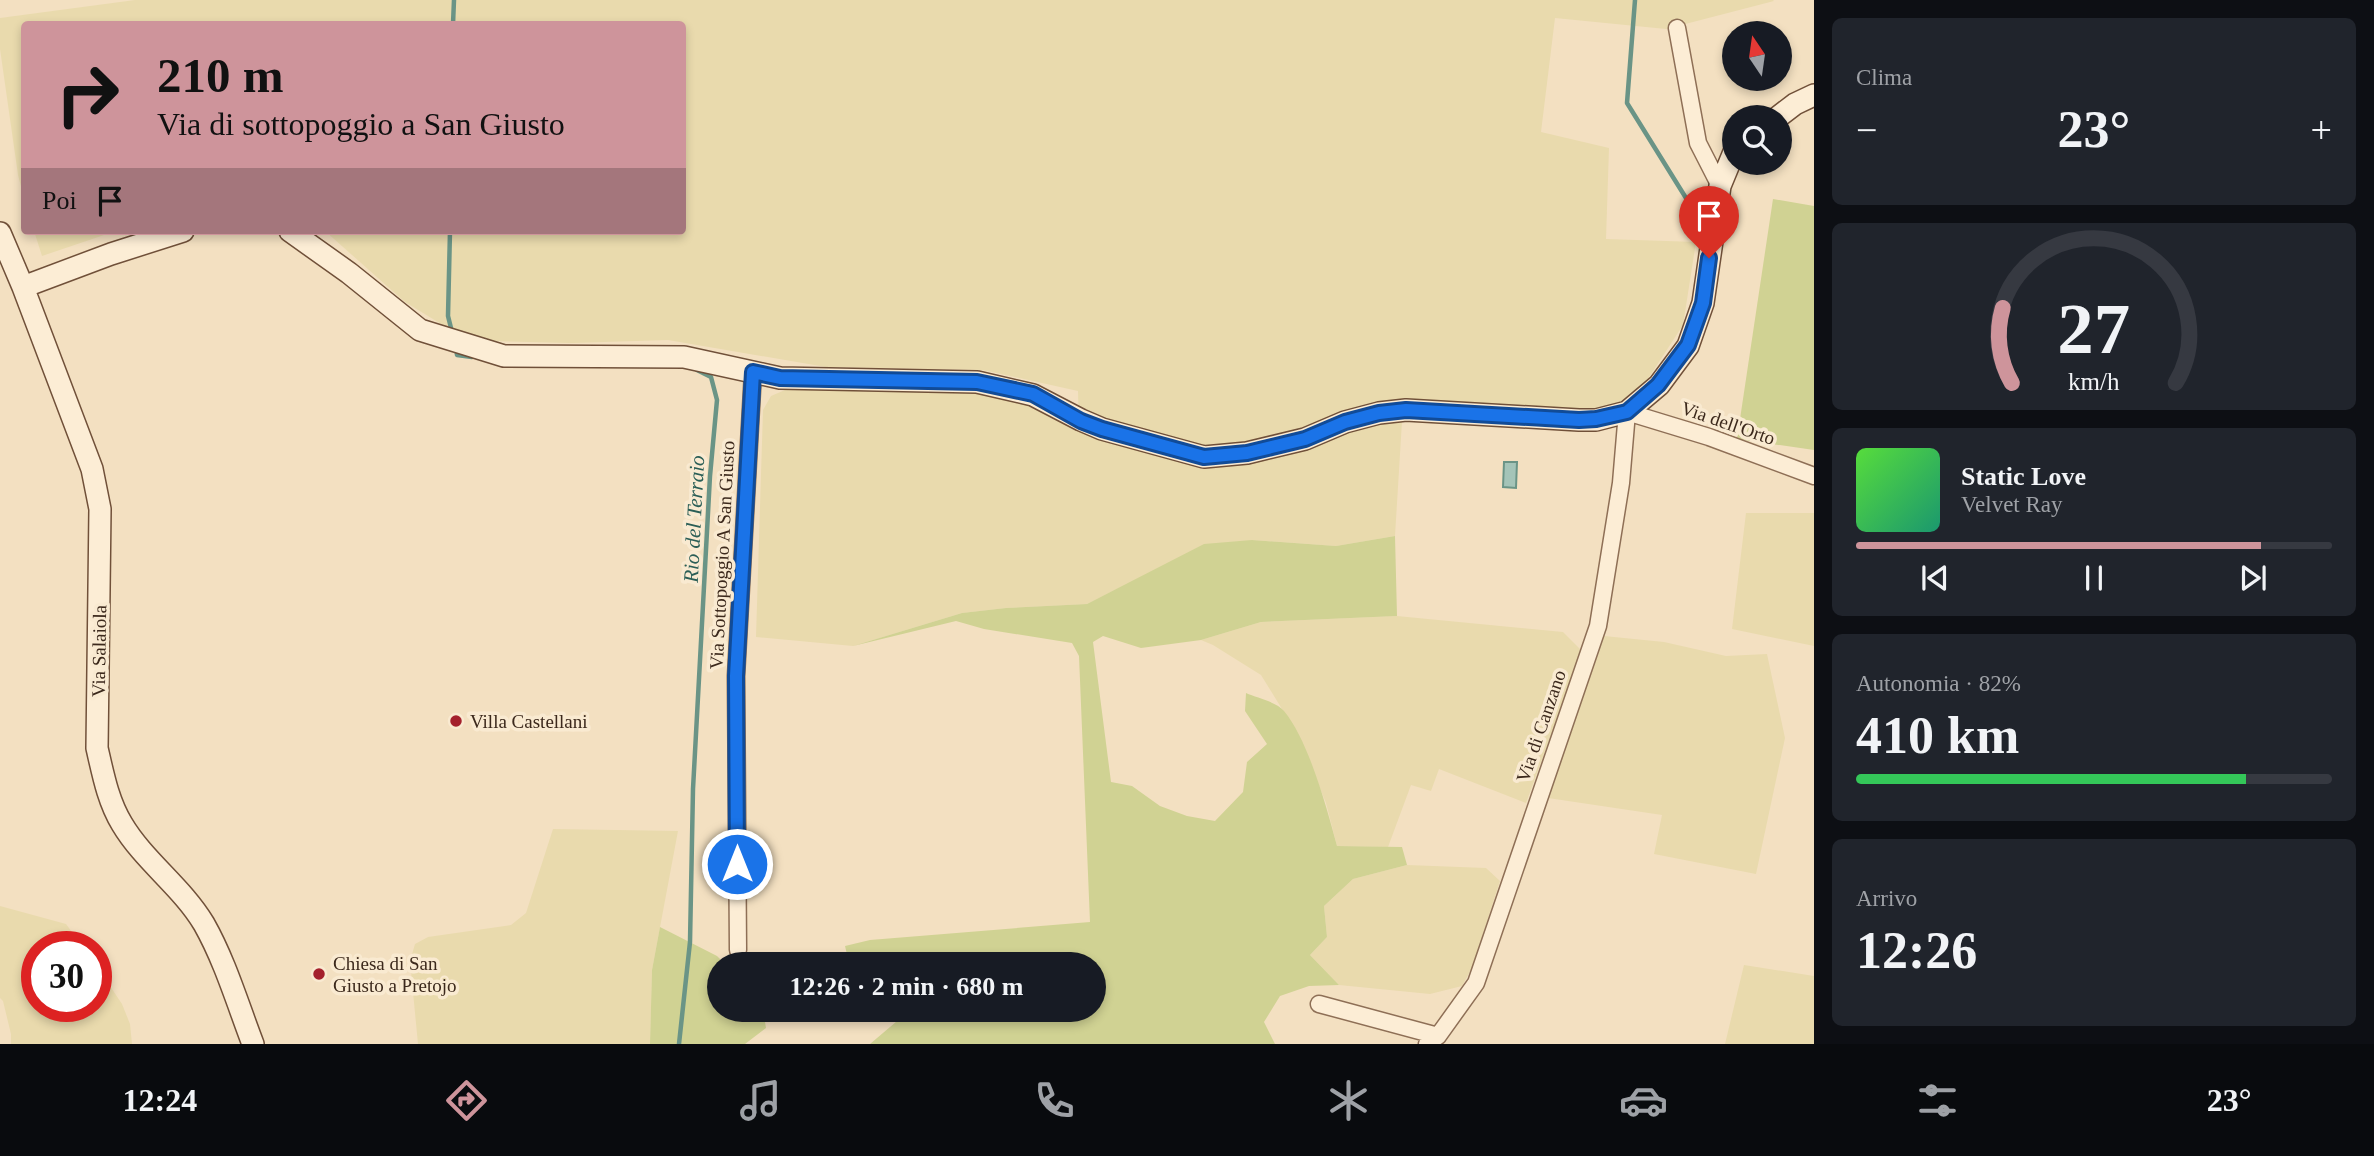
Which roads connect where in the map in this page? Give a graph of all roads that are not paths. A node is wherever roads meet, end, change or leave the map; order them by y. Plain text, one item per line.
1 (1677, 28) dead end
2 (1814, 95) edge
3 (1792, 106) edge
4 (1725, 175) edge
5 (1720, 186) junction
6 (0, 233) edge
7 (170, 235) edge
8 (296, 235) edge
9 (23, 287) junction
10 (753, 372) junction
11 (1627, 412) junction
12 (1814, 476) edge
13 (738, 950) dead end
14 (1319, 1004) dead end
15 (1433, 1040) edge
16 (253, 1044) edge

1 - 5 street
2 - 3 street
4 - 5 street
5 - 11 street
6 - 9 street, Via Salaiola
7 - 9 street
8 - 10 street
9 - 16 street, Via Salaiola
10 - 11 street
10 - 13 street, Via Sottopoggio A San Giusto
11 - 12 street, Via dell'Orto
11 - 15 street, Via di Canzano
14 - 15 street, Via di Canzano

